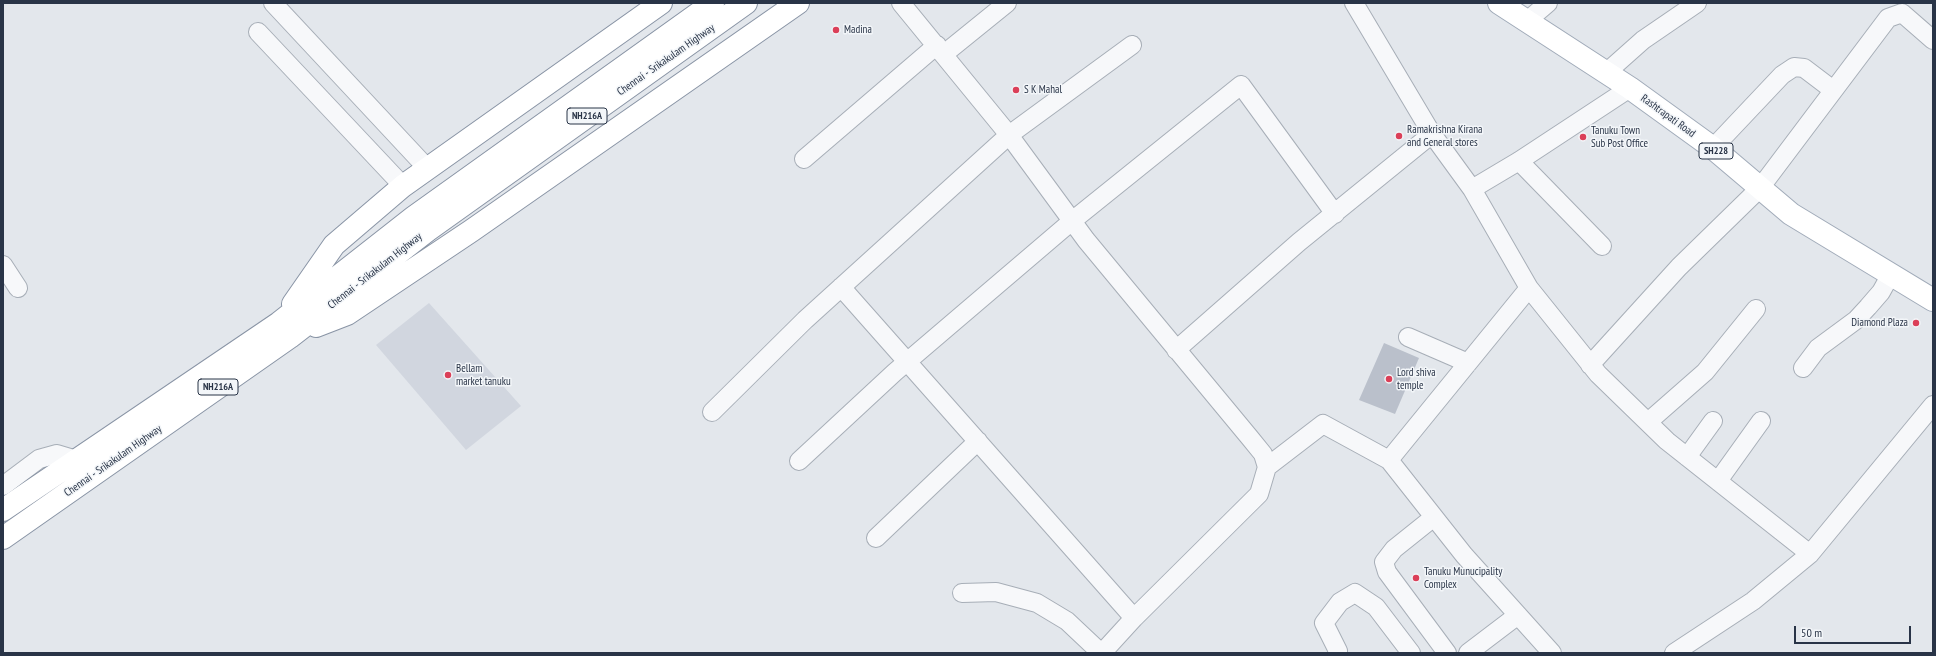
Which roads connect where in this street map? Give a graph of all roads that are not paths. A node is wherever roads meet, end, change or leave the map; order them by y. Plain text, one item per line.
1 (273, 3) edge
2 (661, 3) edge
3 (712, 3) edge
4 (746, 3) edge
5 (798, 3) edge
6 (901, 3) edge
7 (1007, 3) edge
8 (1354, 3) edge
9 (1499, 3) edge
10 (1548, 3) edge
11 (1697, 3) edge
12 (1527, 21) junction
13 (258, 32) dead end
14 (1933, 40) edge
15 (1132, 45) dead end
16 (940, 50) junction
17 (1607, 72) junction
18 (1630, 88) junction
19 (1834, 90) junction
20 (1432, 134) junction
21 (1009, 135) junction
22 (1713, 148) junction
23 (804, 159) dead end
24 (1519, 161) junction
25 (427, 168) junction
26 (402, 186) junction
27 (1760, 188) junction
28 (1472, 189) junction
29 (1335, 214) junction
30 (1072, 221) junction
31 (1602, 246) dead end
32 (3, 265) edge
33 (1891, 274) junction
34 (18, 288) dead end
35 (841, 288) junction
36 (1528, 288) junction
37 (1933, 300) edge
38 (1756, 309) dead end
39 (284, 330) junction
40 (1408, 337) dead end
41 (1176, 350) junction
42 (908, 362) junction
43 (1468, 363) junction
44 (1590, 365) junction
45 (1803, 368) dead end
46 (1933, 405) edge
47 (712, 412) dead end
48 (1761, 420) dead end
49 (1713, 421) dead end
50 (1648, 422) junction
51 (978, 441) junction
52 (1687, 457) junction
53 (77, 460) junction
54 (1389, 460) junction
55 (799, 461) dead end
56 (1267, 467) junction
57 (1718, 481) junction
58 (3, 486) edge
59 (3, 510) edge
60 (1434, 517) junction
61 (3, 538) edge
62 (876, 538) dead end
63 (1810, 554) junction
64 (962, 593) dead end
65 (1518, 615) junction
66 (1134, 618) junction
67 (1102, 653) edge
68 (1337, 653) edge
69 (1411, 653) edge
70 (1447, 653) edge
71 (1468, 653) edge
72 (1552, 653) edge
73 (1674, 653) edge

1 - 25 street
2 - 25 main road
3 - 39 main road, NH216A
4 - 39 main road, Chennai - Srikakulam Highway / NH216A
5 - 39 main road
6 - 16 street
7 - 16 street
8 - 20 street
9 - 12 main road, Rashtrapati Road / SH228
10 - 12 street
11 - 17 street
12 - 17 main road, Rashtrapati Road / SH228
13 - 26 street
14 - 19 street
15 - 21 street
16 - 21 street
16 - 23 street
17 - 18 main road, Rashtrapati Road / SH228
18 - 22 main road, Rashtrapati Road / SH228
18 - 24 street
19 - 22 street
19 - 27 street
20 - 28 street
20 - 29 street
21 - 30 street
21 - 35 street
22 - 27 main road, Rashtrapati Road / SH228
24 - 28 street
24 - 31 street
25 - 26 main road
26 - 39 main road
27 - 33 main road, Rashtrapati Road / SH228
27 - 44 street
28 - 36 street
29 - 30 street
29 - 41 street
30 - 41 street
30 - 42 street
32 - 34 street
33 - 37 main road, Rashtrapati Road / SH228
33 - 45 street
35 - 42 street
35 - 47 street
36 - 43 street
36 - 44 street
38 - 50 street
39 - 53 main road, NH216A
39 - 61 main road, Chennai - Srikakulam Highway / NH216A
40 - 43 street
41 - 56 street
42 - 51 street
42 - 55 street
43 - 54 street
44 - 50 street
46 - 63 street
48 - 57 street
49 - 52 street
50 - 52 street
51 - 62 street
51 - 66 street
52 - 57 street
53 - 58 street
53 - 59 main road, NH216A
54 - 56 street
54 - 60 street
56 - 66 street
57 - 63 street
60 - 65 street
60 - 70 street
63 - 73 street
64 - 67 street
65 - 71 street
65 - 72 street
66 - 67 street
68 - 69 street

